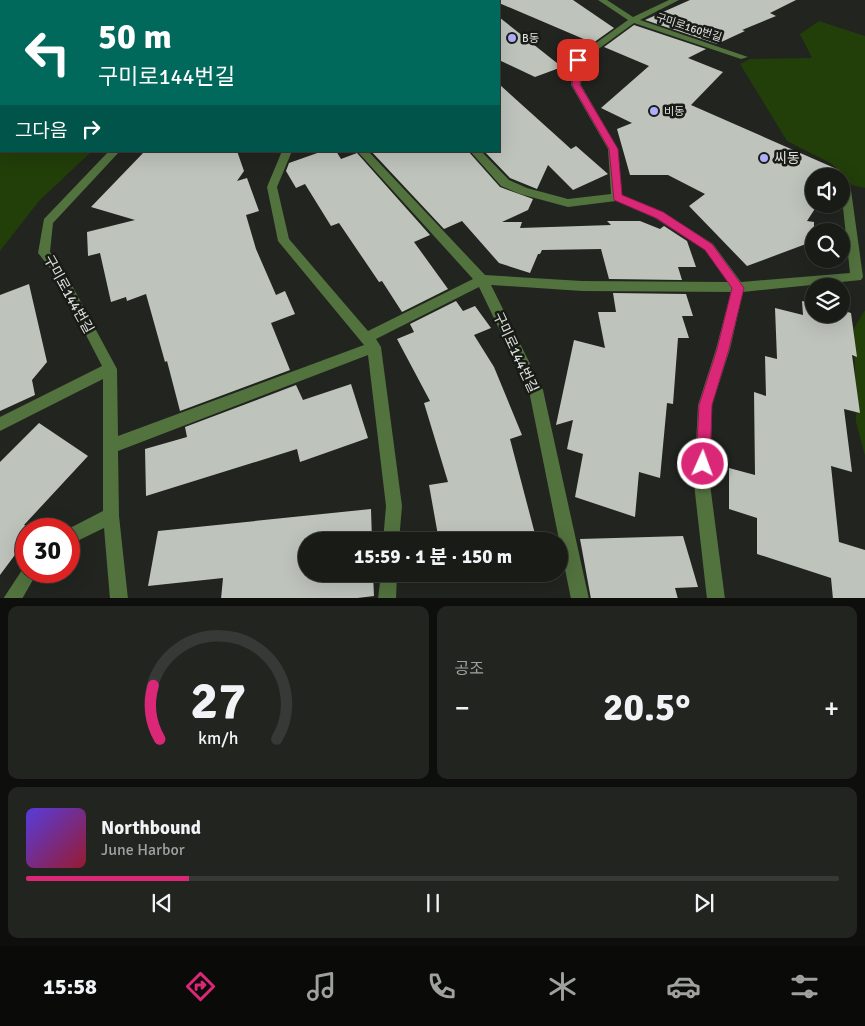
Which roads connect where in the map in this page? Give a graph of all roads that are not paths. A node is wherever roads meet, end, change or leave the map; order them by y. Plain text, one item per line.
1 (602, 0) edge
2 (676, 0) edge
3 (633, 20) junction
4 (744, 56) dead end
5 (114, 152) edge
6 (287, 152) edge
7 (363, 152) edge
8 (476, 152) edge
9 (617, 197) junction
10 (849, 213) edge
11 (482, 280) junction
12 (738, 288) junction
13 (370, 342) junction
14 (110, 369) junction
15 (0, 424) edge
16 (112, 446) junction
17 (111, 516) junction
18 (80, 532) edge
19 (392, 532) edge
20 (388, 582) edge
21 (22, 583) edge
22 (11, 598) edge
23 (119, 598) edge
24 (387, 598) edge
25 (580, 598) edge
26 (716, 598) edge

1 - 3 street, 구미로160번길
2 - 3 street
3 - 4 street, 구미로160번길
3 - 9 street
5 - 14 street, 구미로144번길
6 - 13 street
7 - 11 street, 구미로144번길
8 - 9 street
9 - 12 street
10 - 12 street
11 - 12 street
11 - 13 street
11 - 25 street, 구미로144번길
12 - 26 street
13 - 16 street
13 - 19 street
14 - 15 street
14 - 16 street, 구미로144번길
16 - 17 street, 구미로144번길
17 - 18 street
17 - 23 street, 구미로144번길
20 - 24 street
21 - 22 street

